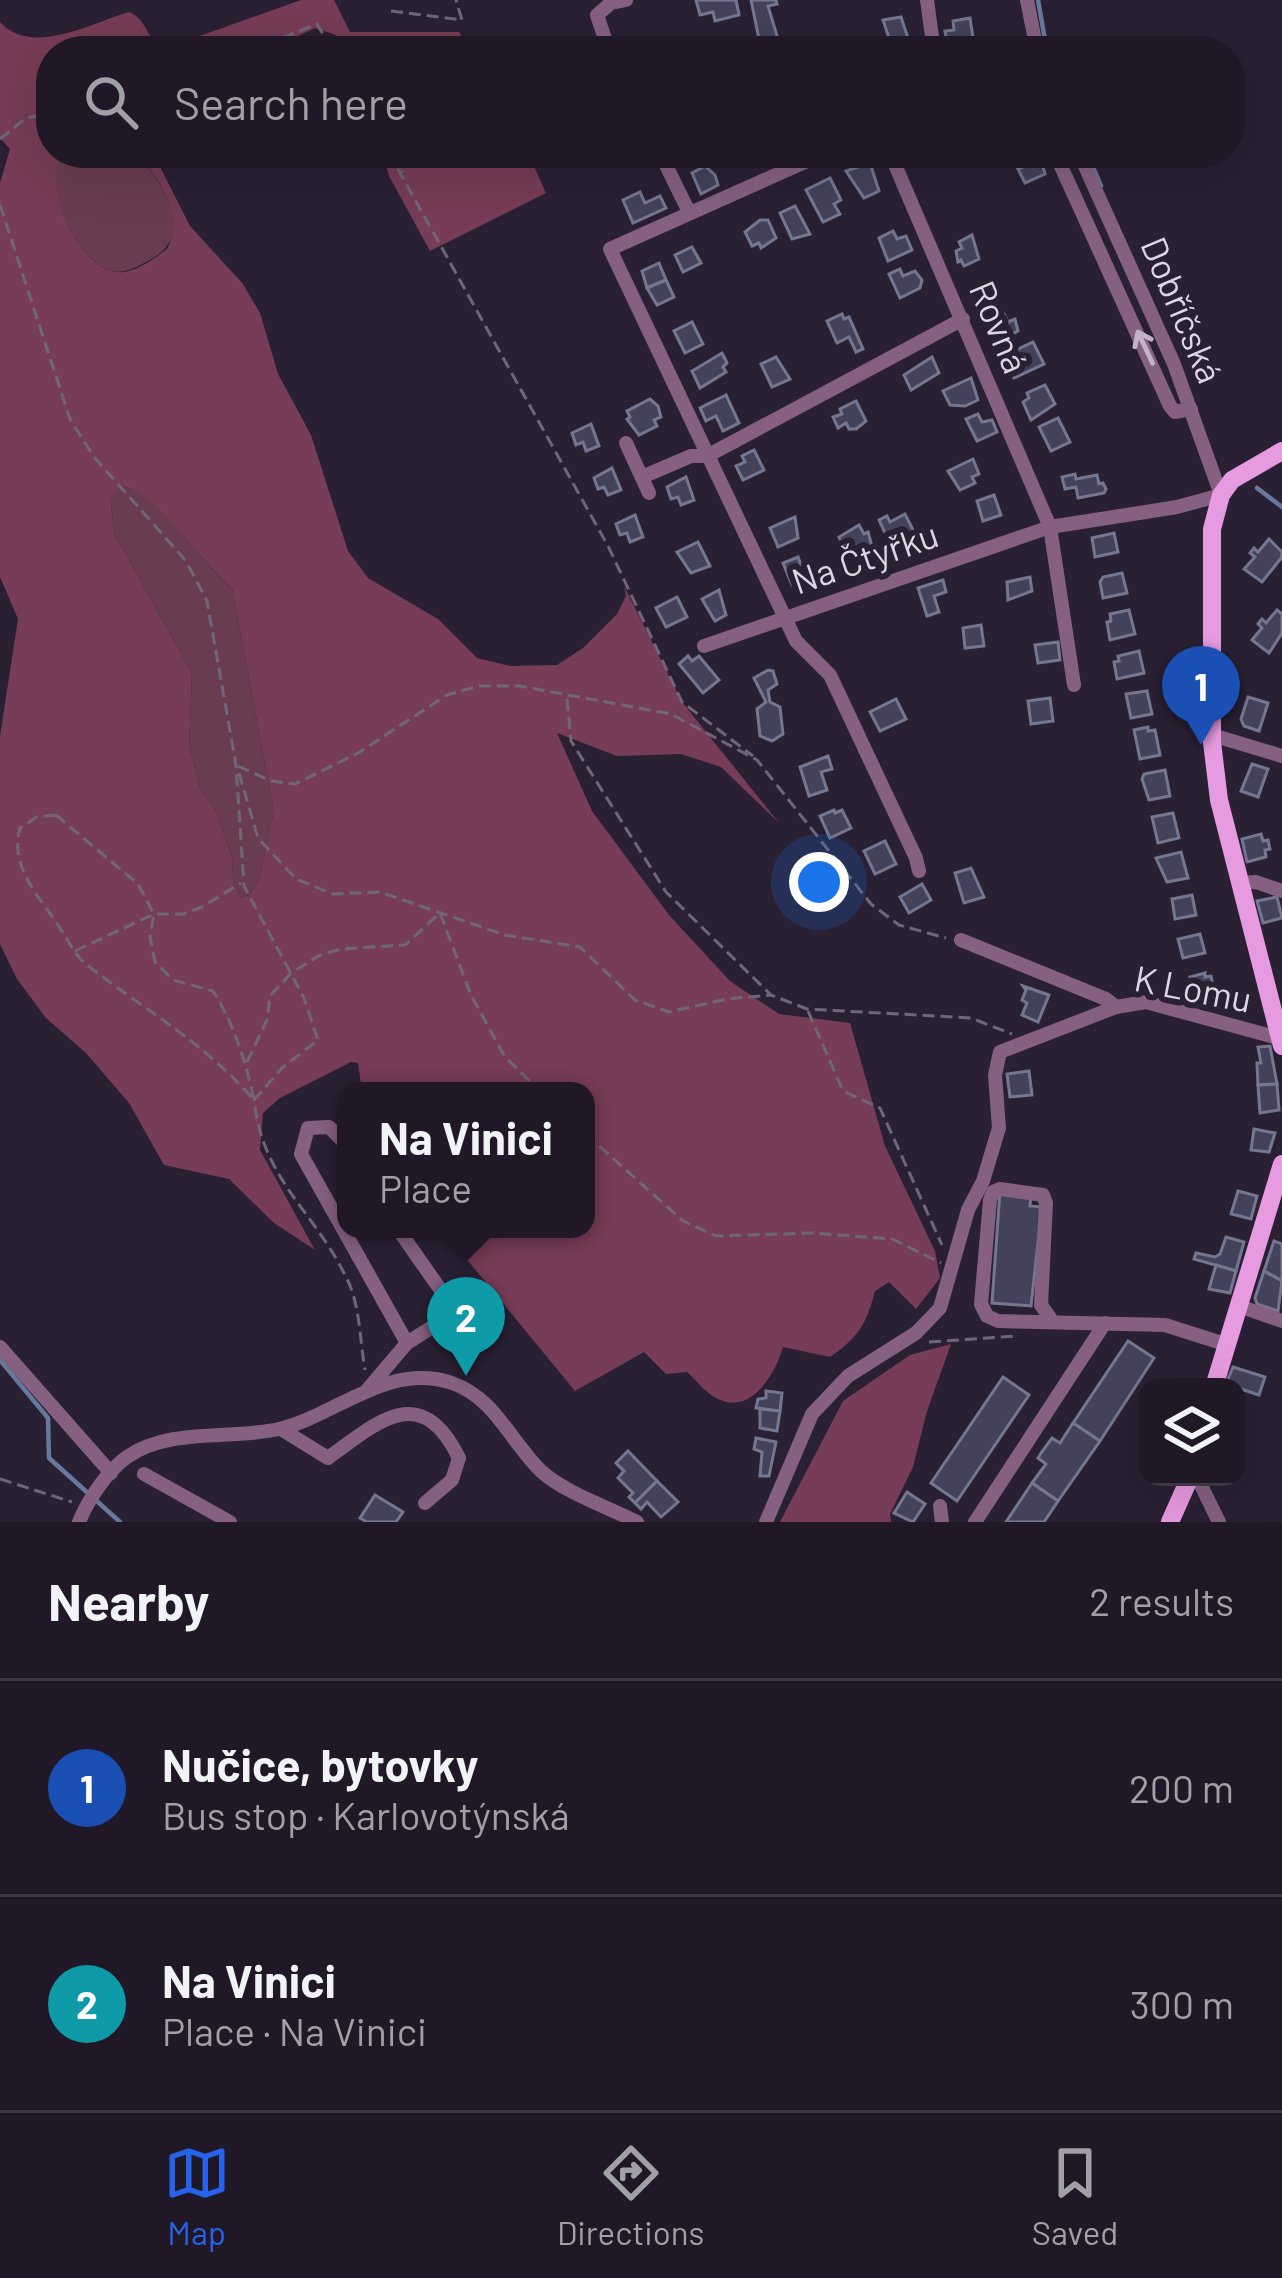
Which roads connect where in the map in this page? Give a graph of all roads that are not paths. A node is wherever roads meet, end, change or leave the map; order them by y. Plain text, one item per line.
1 (626, 0) edge
2 (927, 0) edge
3 (1027, 0) edge
4 (602, 36) edge
5 (932, 36) edge
6 (1034, 36) edge
7 (668, 168) edge
8 (790, 168) edge
9 (897, 168) edge
10 (1062, 168) edge
11 (1086, 168) edge
12 (689, 212) junction
13 (1127, 258) junction
14 (1107, 266) junction
15 (964, 319) junction
16 (1191, 409) junction
17 (626, 443) dead end
18 (1282, 451) edge
19 (707, 456) junction
20 (642, 477) junction
21 (649, 493) dead end
22 (1220, 495) junction
23 (1050, 527) junction
24 (786, 617) junction
25 (704, 646) dead end
26 (1074, 685) dead end
27 (1212, 735) junction
28 (1282, 756) edge
29 (919, 872) dead end
30 (1241, 883) junction
31 (1282, 891) edge
32 (962, 940) road end
33 (1116, 1006) junction
34 (1282, 1041) edge
35 (337, 1135) edge
36 (1282, 1164) edge
37 (1277, 1202) edge
38 (337, 1217) edge
39 (349, 1238) edge
40 (404, 1238) edge
41 (1239, 1306) junction
42 (1282, 1321) edge
43 (1060, 1322) junction
44 (1105, 1323) junction
45 (407, 1343) junction
46 (1228, 1345) junction
47 (0, 1347) edge
48 (1217, 1378) edge
49 (368, 1389) junction
50 (281, 1429) junction
51 (111, 1473) junction
52 (144, 1474) dead end
53 (1188, 1486) edge
54 (1198, 1486) edge
55 (425, 1503) dead end
56 (85, 1516) edge
57 (230, 1522) edge
58 (638, 1522) edge
59 (766, 1522) edge
60 (976, 1522) edge
61 (1170, 1522) edge
62 (1219, 1522) edge

1 - 4 street
2 - 5 street
3 - 6 street
7 - 12 street
8 - 12 street
9 - 15 street, Rovná
10 - 14 street
11 - 13 street, Dobříčská
12 - 19 street, Na Čtyřku
13 - 14 street
13 - 16 street, Dobříčská
16 -> 14 street
15 - 19 street
15 - 23 street, Rovná
16 - 22 street, Dobříčská
17 - 20 street
18 - 22 main road
19 - 20 street
19 - 24 street, Na Čtyřku
20 - 21 street
22 - 23 street, Na Čtyřku
22 - 27 main road
23 - 24 street, Na Čtyřku
23 - 26 street, Rovná
24 - 25 street
24 - 29 street
27 - 28 street
27 - 30 main road
30 - 31 street
30 - 34 main road
32 - 33 street, K Lomu
33 - 34 street, K Lomu
33 - 59 street
35 - 38 street
36 - 37 main road
37 - 41 main road
39 - 45 street
40 - 45 street
41 - 42 street
41 - 46 main road
43 - 43 street
43 - 44 street
44 - 46 street
44 - 60 street
45 - 49 street
46 - 48 main road
47 - 51 street
49 - 50 street
49 - 58 street
50 - 51 street
50 - 55 street
51 - 56 street
52 - 57 street
53 - 61 main road
54 - 62 street

